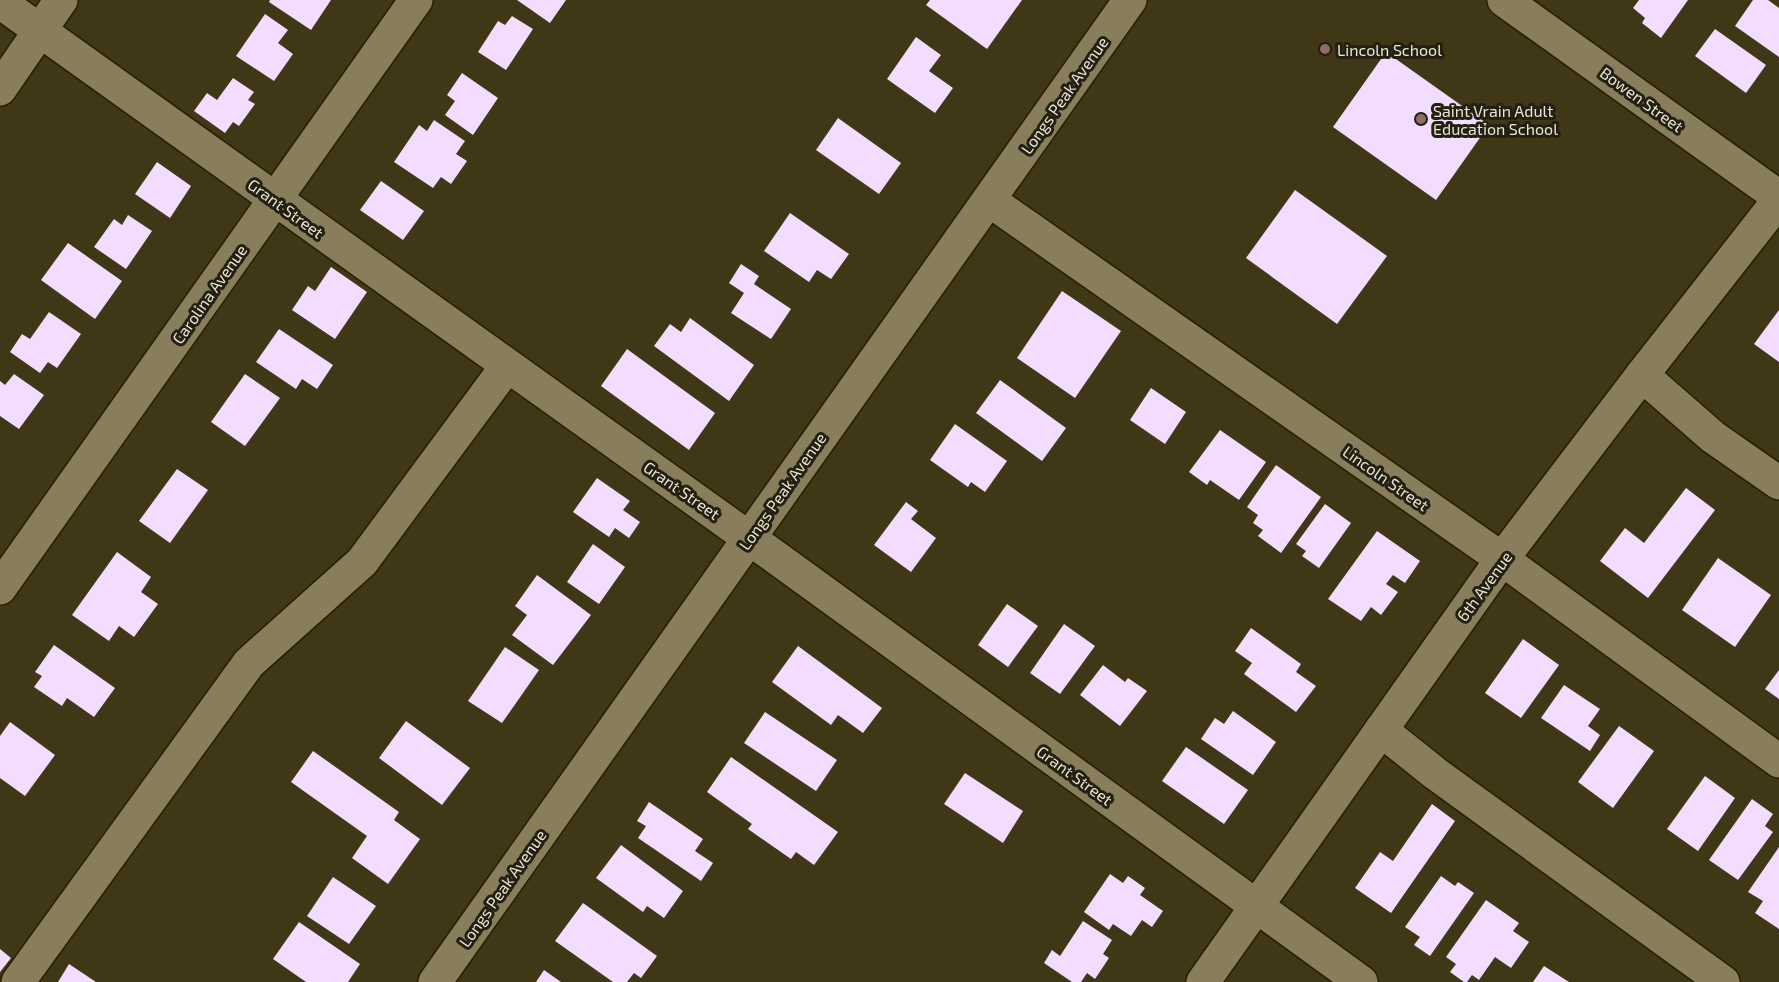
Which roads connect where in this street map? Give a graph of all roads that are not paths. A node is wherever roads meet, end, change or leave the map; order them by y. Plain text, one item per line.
1 (61, 0) edge
2 (416, 0) edge
3 (1130, 0) edge
4 (1504, 0) edge
5 (0, 2) edge
6 (41, 31) junction
7 (0, 89) edge
8 (1779, 199) edge
9 (989, 200) junction
10 (276, 201) junction
11 (507, 366) junction
12 (1642, 375) junction
13 (1779, 483) edge
14 (748, 538) junction
15 (1502, 559) junction
16 (0, 588) edge
17 (1381, 730) junction
18 (1779, 761) edge
19 (1257, 907) junction
20 (18, 982) edge
21 (435, 982) edge
22 (1203, 982) edge
23 (1361, 982) edge
24 (1723, 982) edge

1 - 6 street
2 - 10 street, Carolina Avenue
3 - 9 street, Longs Peak Avenue
4 - 8 street, Bowen Street
5 - 6 street, Grant Street
6 - 7 street
6 - 10 street, Grant Street
8 - 12 street, 6th Avenue
9 - 14 street, Longs Peak Avenue
9 - 15 street, Lincoln Street
10 - 11 street, Grant Street
10 - 16 street, Carolina Avenue
11 - 14 street, Grant Street
11 - 20 street
12 - 13 street
12 - 15 street, 6th Avenue
14 - 19 street, Grant Street
14 - 21 street, Longs Peak Avenue
15 - 17 street, 6th Avenue
15 - 18 street, Lincoln Street
17 - 19 street, 6th Avenue
17 - 24 street
19 - 22 street, 6th Avenue
19 - 23 street, Grant Street

